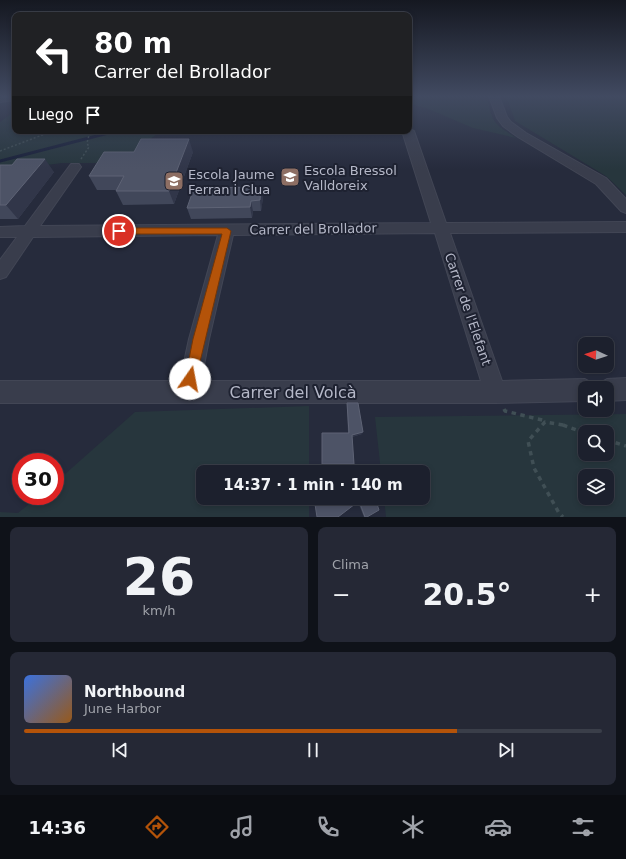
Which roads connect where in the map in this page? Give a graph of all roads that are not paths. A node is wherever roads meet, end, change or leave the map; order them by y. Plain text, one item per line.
1 (504, 120) edge
2 (409, 134) edge
3 (75, 167) road end
4 (626, 208) edge
5 (440, 227) junction
6 (626, 227) edge
7 (227, 231) junction
8 (0, 232) edge
9 (27, 232) junction
10 (0, 272) edge
11 (626, 389) edge
12 (578, 390) edge
13 (614, 390) edge
14 (0, 392) edge
15 (188, 392) junction
16 (495, 392) junction

1 - 4 street
2 - 5 street, Carrer de l'Elefant
3 - 9 street
5 - 6 street, Carrer del Brollador
5 - 7 street, Carrer del Brollador
5 - 16 street, Carrer de l'Elefant
7 - 9 street, Carrer del Brollador
7 - 15 street
8 - 9 street, Carrer del Brollador
9 - 10 street
11 - 13 street
12 - 16 street, Carrer del Volcà
14 - 15 street, Carrer del Volcà
15 - 16 street, Carrer del Volcà

